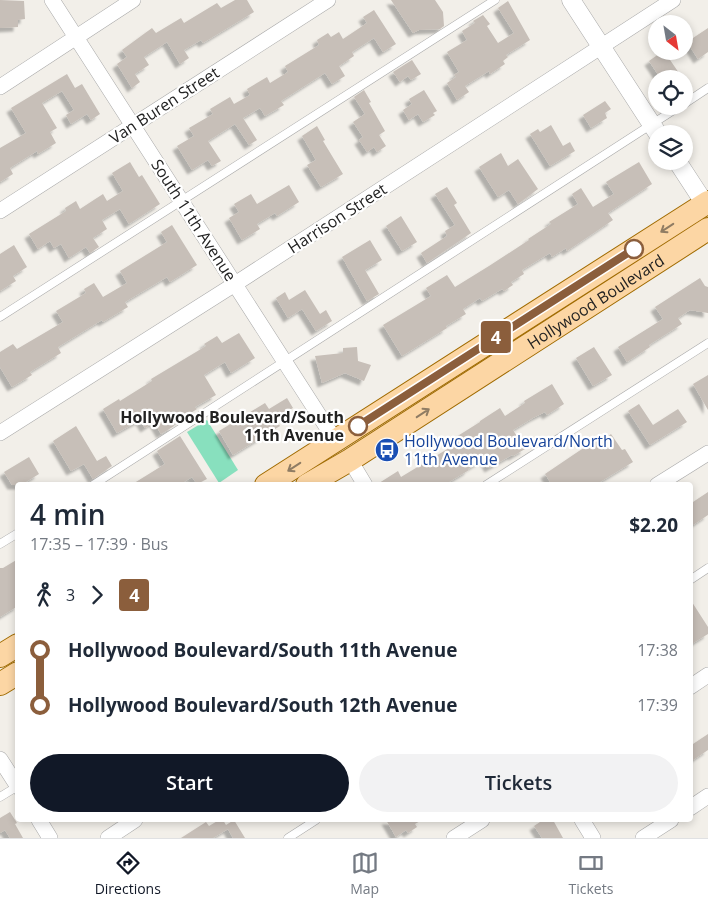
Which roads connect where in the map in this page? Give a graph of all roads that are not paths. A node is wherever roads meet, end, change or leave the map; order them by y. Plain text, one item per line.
1 (52, 0) edge
2 (133, 0) edge
3 (328, 0) edge
4 (495, 0) edge
5 (571, 0) edge
6 (673, 0) edge
7 (76, 38) junction
8 (601, 47) junction
9 (0, 87) edge
10 (708, 88) edge
11 (693, 98) edge
12 (670, 115) edge
13 (133, 125) junction
14 (652, 125) edge
15 (659, 125) edge
16 (648, 133) edge
17 (683, 170) edge
18 (181, 201) junction
19 (706, 203) edge
20 (0, 210) edge
21 (708, 229) edge
22 (235, 284) junction
23 (0, 317) edge
24 (708, 343) edge
25 (285, 362) junction
26 (399, 400) junction
27 (0, 433) edge
28 (336, 440) junction
29 (708, 453) edge
30 (350, 460) junction
31 (98, 482) edge
32 (271, 482) edge
33 (309, 482) edge
34 (312, 482) edge
35 (363, 482) edge
36 (491, 482) edge
37 (662, 482) edge
38 (15, 535) edge
39 (0, 544) edge
40 (708, 568) edge
41 (693, 578) edge
42 (15, 647) edge
43 (0, 656) edge
44 (15, 675) edge
45 (708, 675) edge
46 (0, 684) edge
47 (693, 685) edge
48 (0, 759) edge
49 (15, 783) edge
50 (15, 787) edge
51 (708, 796) edge
52 (0, 797) edge
53 (693, 806) edge
54 (40, 822) edge
55 (132, 822) edge
56 (313, 822) edge
57 (479, 822) edge
58 (583, 822) edge
59 (668, 822) edge
60 (50, 838) edge
61 (108, 838) edge
62 (288, 838) edge
63 (454, 838) edge
64 (594, 838) edge
65 (643, 838) edge

1 - 7 street, South 11th Avenue
2 - 7 street
3 - 13 street, Van Buren Street
4 - 18 lane
5 - 8 street
6 - 8 street, Harrison Street
7 - 9 street
7 - 13 street, South 11th Avenue
8 - 14 street
8 - 22 street, Harrison Street
10 - 11 lane
12 - 15 lane
13 - 18 street, South 11th Avenue
13 - 20 street, Van Buren Street
16 - 25 lane
17 - 19 street
18 - 22 street, South 11th Avenue
18 - 23 lane
19 -> 26 main road, Hollywood Boulevard
30 -> 21 main road, Hollywood Boulevard
22 - 25 street, South 11th Avenue
22 - 27 street, Harrison Street
24 - 36 lane
25 - 28 street, South 11th Avenue
25 - 31 lane
26 - 28 main road, Hollywood Boulevard
26 - 30 main road
28 -> 32 main road, Hollywood Boulevard
28 - 33 main road
29 - 37 street
30 - 34 main road, Hollywood Boulevard
30 - 35 street
38 - 39 lane
40 - 41 lane
42 - 43 main road
44 - 46 main road
45 - 47 street
48 - 49 street
50 - 52 lane
51 - 53 street
54 - 60 street
55 - 61 street
56 - 62 lane
57 - 63 street
58 - 64 street
59 - 65 street

